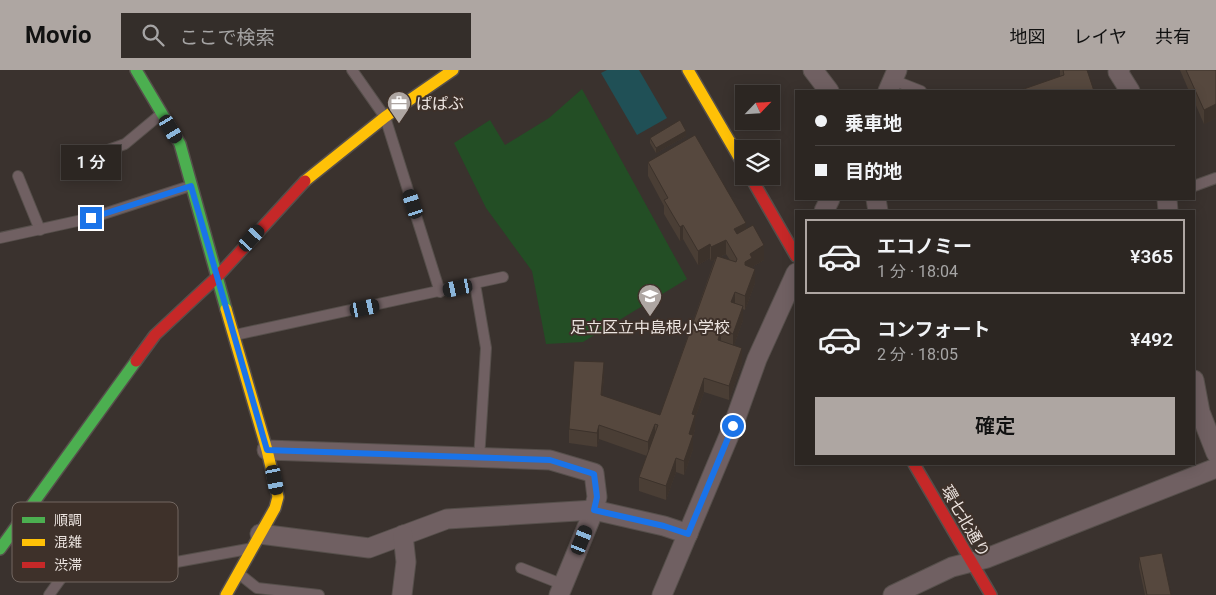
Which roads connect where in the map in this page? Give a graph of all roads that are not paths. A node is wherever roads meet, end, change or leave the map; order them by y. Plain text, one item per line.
1 (136, 70) edge
2 (352, 70) edge
3 (453, 70) edge
4 (688, 70) edge
5 (813, 70) edge
6 (1120, 70) edge
7 (893, 80) edge
8 (828, 90) edge
9 (918, 90) edge
10 (1129, 90) edge
11 (162, 113) junction
12 (385, 117) junction
13 (735, 151) edge
14 (97, 154) dead end
15 (18, 176) dead end
16 (1216, 178) edge
17 (755, 185) edge
18 (191, 186) junction
19 (1195, 186) edge
20 (40, 230) junction
21 (0, 238) edge
22 (795, 254) edge
23 (795, 275) edge
24 (503, 277) dead end
25 (216, 278) junction
26 (475, 284) junction
27 (440, 292) junction
28 (235, 335) junction
29 (1195, 384) edge
30 (1203, 412) edge
31 (267, 450) junction
32 (1216, 452) edge
33 (479, 459) junction
34 (915, 465) edge
35 (1216, 468) edge
36 (34, 502) edge
37 (594, 510) junction
38 (12, 532) edge
39 (688, 534) junction
40 (403, 535) junction
41 (256, 541) junction
42 (0, 549) edge
43 (178, 560) edge
44 (970, 562) junction
45 (521, 568) dead end
46 (238, 573) junction
47 (59, 582) edge
48 (562, 590) edge
49 (49, 595) edge
50 (226, 595) edge
51 (319, 595) edge
52 (402, 595) edge
53 (662, 595) edge
54 (894, 595) edge
55 (990, 595) edge

1 - 11 street
2 - 12 lane
3 - 12 street
4 - 13 street
5 - 8 street
6 - 10 street
7 - 9 lane
11 - 14 lane
11 - 18 street
12 - 25 street
12 - 27 lane
15 - 20 lane
16 - 19 lane
17 - 22 street
18 - 20 lane
18 - 25 street
20 - 21 lane
23 - 39 street
24 - 26 lane
25 - 28 street
25 - 36 street
26 - 27 lane
26 - 33 lane
27 - 28 lane
28 - 31 street
29 - 30 street
30 - 32 street
31 - 33 street
31 - 41 street
33 - 37 street
34 - 44 street, 環七北通り
35 - 44 street
37 - 39 street
37 - 40 street
37 - 48 street
38 - 42 street
39 - 53 street
40 - 41 street
40 - 52 street
41 - 43 lane
41 - 46 street
44 - 54 street
44 - 55 street, 環七北通り
45 - 48 lane
46 - 50 street
46 - 51 lane
47 - 49 lane

